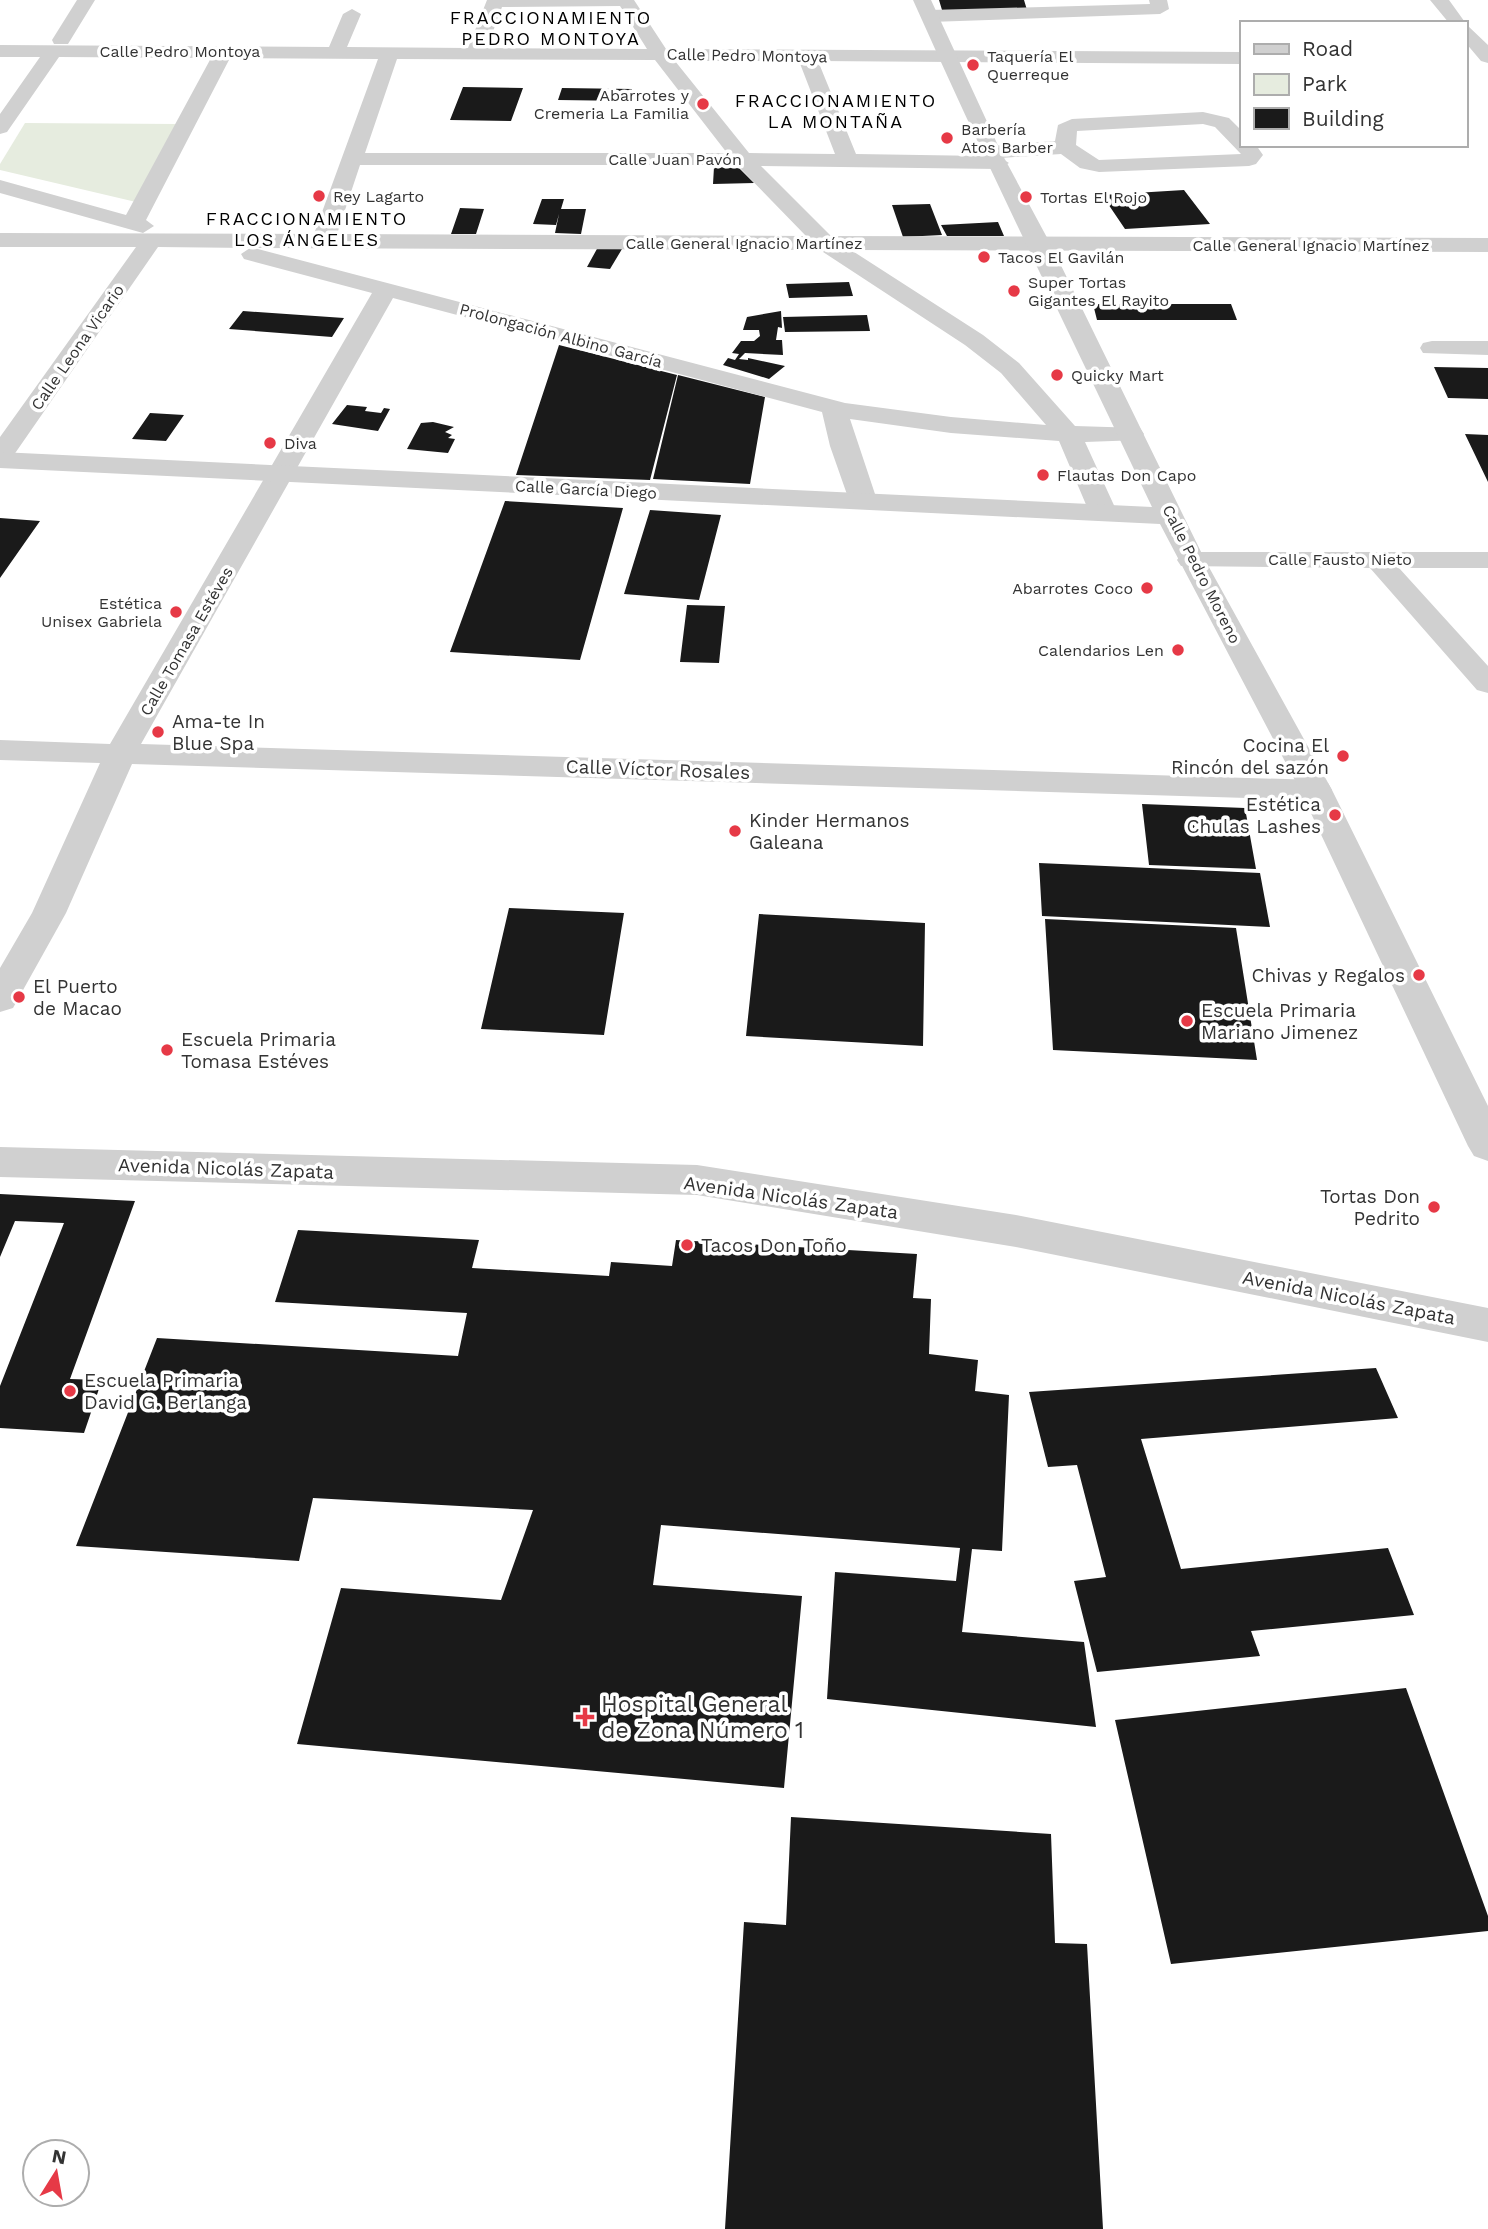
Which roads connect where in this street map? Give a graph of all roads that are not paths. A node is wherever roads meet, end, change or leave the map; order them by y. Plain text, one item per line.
1 (86, 0) edge
2 (1158, 0) edge
3 (1439, 0) edge
4 (626, 1) edge
5 (1075, 6) edge
6 (926, 8) edge
7 (352, 14) dead end
8 (1457, 21) edge
9 (207, 29) dead end
10 (1467, 32) edge
11 (57, 46) junction
12 (0, 51) edge
13 (193, 51) junction
14 (224, 51) junction
15 (336, 52) junction
16 (390, 52) junction
17 (476, 53) junction
18 (660, 54) junction
19 (806, 56) junction
20 (949, 56) junction
21 (1240, 58) edge
22 (1488, 58) edge
23 (1467, 60) edge
24 (0, 128) edge
25 (1240, 141) edge
26 (1066, 147) junction
27 (1246, 147) edge
28 (995, 158) junction
29 (352, 159) junction
30 (743, 159) junction
31 (848, 161) junction
32 (0, 186) edge
33 (133, 223) junction
34 (192, 238) junction
35 (153, 239) junction
36 (0, 240) edge
37 (323, 241) junction
38 (825, 243) junction
39 (1040, 245) junction
40 (1488, 245) edge
41 (386, 289) junction
42 (1432, 348) dead end
43 (1488, 348) edge
44 (834, 407) junction
45 (1069, 435) junction
46 (1131, 435) junction
47 (0, 458) edge
48 (283, 474) junction
49 (864, 503) junction
50 (1104, 514) junction
51 (1172, 516) junction
52 (1378, 559) junction
53 (1191, 560) junction
54 (1488, 560) edge
55 (1452, 645) junction
56 (1488, 645) edge
57 (1488, 684) edge
58 (0, 750) edge
59 (121, 752) junction
60 (1316, 790) junction
61 (0, 999) edge
62 (1488, 1146) edge
63 (0, 1162) edge
64 (1488, 1325) edge

1 - 11 street
2 - 5 street
3 - 8 street
4 - 17 street
4 - 18 street
5 - 6 street
6 - 20 street, Calle Pedro Moreno
7 - 15 street
9 - 13 street
10 - 22 street
11 - 12 street, Calle Pedro Montoya
11 - 13 street, Calle Pedro Montoya
11 - 24 street
13 - 14 street, Calle Pedro Montoya
14 - 15 street, Calle Pedro Montoya
14 - 33 street
15 - 16 street, Calle Pedro Montoya
16 - 17 street, Calle Pedro Montoya
16 - 29 street
17 - 18 street, Calle Pedro Montoya
18 - 19 street, Calle Pedro Montoya
18 - 30 street
19 - 20 street, Calle Pedro Montoya
19 - 31 street
20 - 21 street, Calle Pedro Montoya
20 - 28 street, Calle Pedro Moreno
22 - 23 street
25 - 26 street
26 - 27 street
26 - 28 street, Calle Juan Pavón
28 - 31 street, Calle Juan Pavón
28 - 39 street, Calle Pedro Moreno
29 - 30 street, Calle Juan Pavón
29 - 37 street
30 - 31 street, Calle Juan Pavón
30 - 38 street
32 - 33 street, Prolongación Albino García
33 - 34 street, Prolongación Albino García
34 - 35 street, Calle General Ignacio Martínez
34 - 37 street, Calle General Ignacio Martínez
34 - 41 street, Prolongación Albino García
35 - 36 street, Calle General Ignacio Martínez
35 - 47 street, Calle Leona Vicario
37 - 38 street, Calle General Ignacio Martínez
38 - 39 street, Calle General Ignacio Martínez
38 - 45 street
39 - 40 street, Calle General Ignacio Martínez
39 - 46 street, Calle Pedro Moreno
41 - 44 street, Prolongación Albino García
41 - 48 street, Calle Tomasa Estéves
42 - 43 street
44 - 45 street, Prolongación Albino García
44 - 49 street
45 - 46 street, Prolongación Albino García
45 - 50 street
46 - 51 street, Calle Pedro Moreno
47 - 48 street, Calle García Diego
48 - 49 street, Calle García Diego
48 - 59 street, Calle Tomasa Estéves
49 - 50 street, Calle García Diego
50 - 51 street, Calle García Diego
51 - 53 street, Calle Pedro Moreno
52 - 53 street, Calle Fausto Nieto
52 - 54 street, Calle Fausto Nieto
52 - 55 street
53 - 60 street, Calle Pedro Moreno
55 - 56 street
55 - 57 street
58 - 59 street, Calle Víctor Rosales
59 - 60 street, Calle Víctor Rosales
59 - 61 street, Calle Tomasa Estéves
60 - 62 street, Calle Pedro Moreno
63 - 64 street, Avenida Nicolás Zapata

